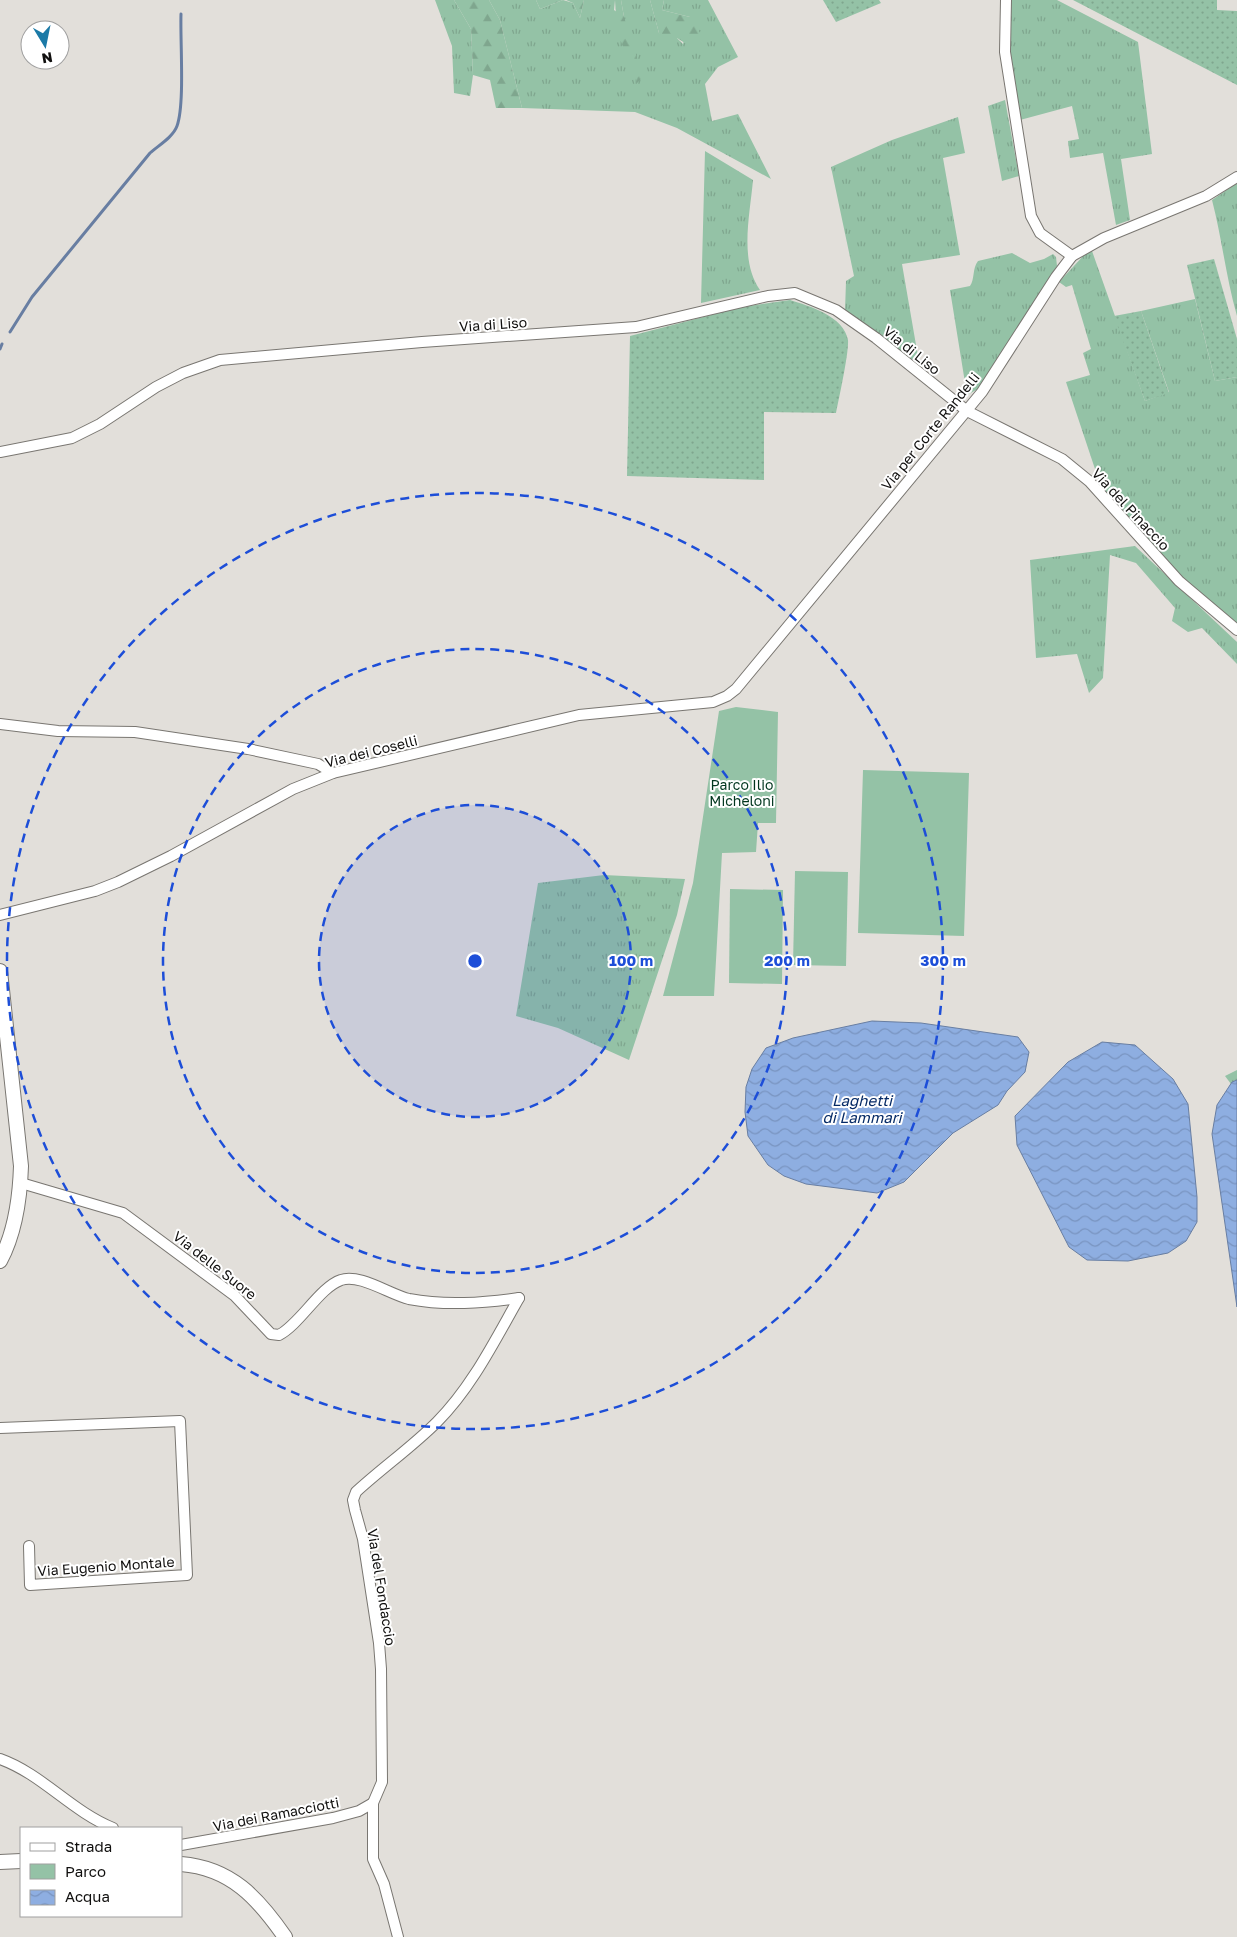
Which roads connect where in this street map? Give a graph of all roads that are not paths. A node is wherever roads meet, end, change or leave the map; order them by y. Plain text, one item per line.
1 (1006, 0) edge
2 (1237, 177) edge
3 (1072, 256) junction
4 (967, 411) junction
5 (0, 452) edge
6 (1237, 630) edge
7 (713, 702) joint
8 (0, 724) edge
9 (333, 773) junction
10 (0, 915) edge
11 (0, 971) edge
12 (21, 1183) junction
13 (0, 1260) edge
14 (519, 1298) joint
15 (0, 1428) edge
16 (29, 1546) dead end
17 (0, 1759) edge
18 (373, 1803) junction
19 (110, 1827) edge
20 (182, 1845) edge
21 (20, 1861) edge
22 (0, 1862) edge
23 (182, 1864) edge
24 (285, 1937) edge
25 (398, 1937) edge

1 - 3 street
2 - 3 street, Via per Corte Randelli
3 - 4 street, Via per Corte Randelli
4 - 5 street, Via di Liso
4 - 6 street, Via del Pinaccio
4 - 7 street, Via per Corte Randelli
7 - 9 street, Via dei Coselli
8 - 9 street
9 - 10 street, Via dei Coselli
11 - 12 street
12 - 13 street
12 - 14 street, Via delle Suore
14 - 18 street, Via del Fondaccio
15 - 16 street, Via Eugenio Montale
17 - 19 street
18 - 20 street, Via dei Ramacciotti
18 - 25 street, Via del Fondaccio
21 - 22 street
23 - 24 street

